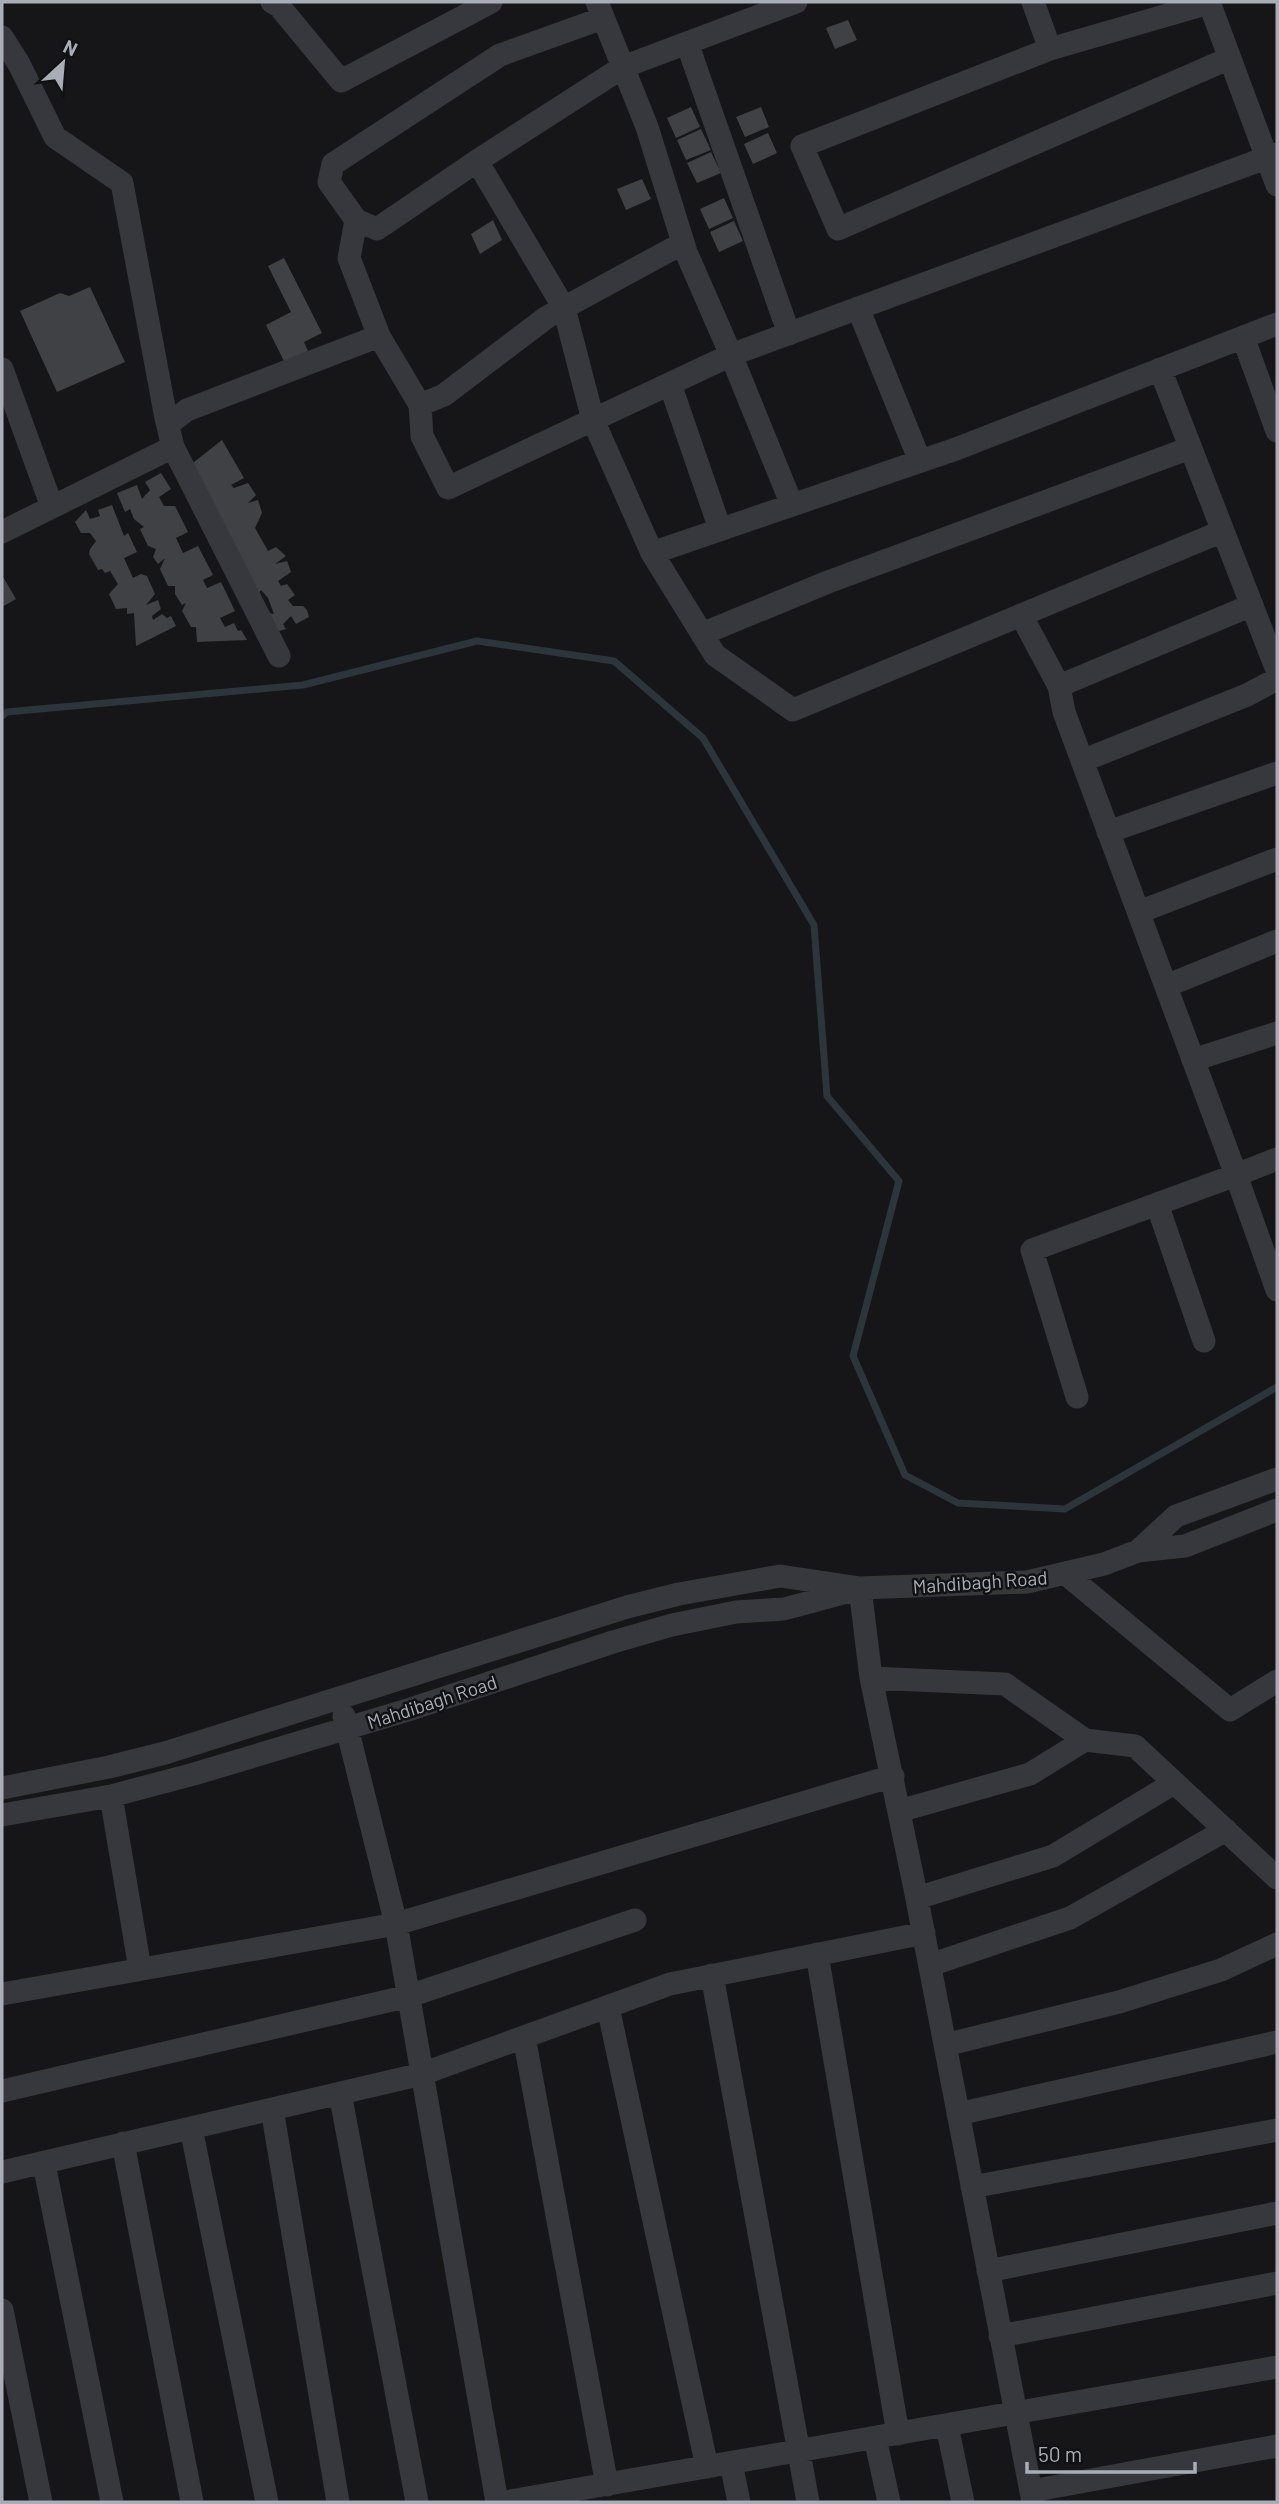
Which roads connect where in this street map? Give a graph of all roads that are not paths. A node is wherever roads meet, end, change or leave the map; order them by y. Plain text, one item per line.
1 (272, 2) edge
2 (491, 2) edge
3 (796, 2) edge
4 (1032, 2) edge
5 (1209, 2) edge
6 (600, 10) edge
7 (2, 37) edge
8 (687, 43) junction
9 (1050, 50) junction
10 (1230, 58) junction
11 (623, 67) junction
12 (1272, 157) edge
13 (477, 160) junction
14 (1277, 185) edge
15 (356, 220) junction
16 (683, 243) junction
17 (564, 308) junction
18 (858, 308) junction
19 (1277, 324) edge
20 (789, 334) junction
21 (379, 336) junction
22 (1243, 337) junction
23 (731, 355) junction
24 (2, 369) edge
25 (1160, 369) junction
26 (670, 384) junction
27 (420, 405) junction
28 (166, 418) junction
29 (593, 420) junction
30 (1277, 431) edge
31 (173, 447) junction
32 (1190, 448) junction
33 (920, 461) junction
34 (792, 505) junction
35 (51, 507) junction
36 (720, 529) junction
37 (1223, 531) junction
38 (2, 532) edge
39 (652, 553) junction
40 (1252, 605) junction
41 (1021, 615) junction
42 (702, 635) junction
43 (279, 656) dead end
44 (1277, 670) edge
45 (1277, 679) edge
46 (1059, 686) junction
47 (1082, 761) junction
48 (1277, 773) edge
49 (1108, 832) junction
50 (1277, 859) edge
51 (1139, 912) junction
52 (1277, 941) edge
53 (1166, 986) junction
54 (1277, 1033) edge
55 (1194, 1060) junction
56 (1277, 1159) edge
57 (1236, 1175) junction
58 (1157, 1204) junction
59 (1277, 1290) edge
60 (1204, 1341) dead end
61 (1077, 1397) dead end
62 (1277, 1479) edge
63 (1277, 1510) edge
64 (1138, 1551) junction
65 (1067, 1575) junction
66 (860, 1588) junction
67 (871, 1678) junction
68 (1277, 1682) edge
69 (338, 1700) junction
70 (349, 1729) junction
71 (1086, 1740) junction
72 (893, 1776) junction
73 (1174, 1783) junction
74 (2, 1788) edge
75 (111, 1796) junction
76 (899, 1811) junction
77 (2, 1815) edge
78 (1226, 1830) junction
79 (1277, 1878) edge
80 (917, 1898) junction
81 (635, 1920) dead end
82 (396, 1924) junction
83 (924, 1933) junction
84 (1277, 1944) edge
85 (817, 1954) junction
86 (930, 1965) junction
87 (140, 1969) junction
88 (712, 1975) junction
89 (2, 1994) edge
90 (409, 1996) junction
91 (607, 2007) junction
92 (524, 2037) junction
93 (1277, 2042) edge
94 (945, 2045) junction
95 (422, 2074) junction
96 (2, 2091) edge
97 (340, 2093) junction
98 (272, 2109) junction
99 (958, 2114) junction
100 (191, 2128) junction
101 (1277, 2130) edge
102 (123, 2143) junction
103 (44, 2164) junction
104 (2, 2172) edge
105 (972, 2188) junction
106 (1277, 2213) edge
107 (988, 2271) junction
108 (1277, 2283) edge
109 (2, 2309) edge
110 (1000, 2336) junction
111 (1277, 2367) edge
112 (1016, 2414) junction
113 (947, 2426) junction
114 (898, 2434) junction
115 (875, 2438) junction
116 (1277, 2446) edge
117 (798, 2451) junction
118 (731, 2463) junction
119 (707, 2467) junction
120 (607, 2484) junction
121 (1032, 2497) edge
122 (41, 2502) edge
123 (112, 2502) edge
124 (192, 2502) edge
125 (267, 2502) edge
126 (338, 2502) edge
127 (417, 2502) edge
128 (496, 2502) edge
129 (505, 2502) edge
130 (739, 2502) edge
131 (808, 2502) edge
132 (889, 2502) edge
133 (963, 2502) edge

1 - 2 street
3 - 8 street
4 - 9 street
5 - 9 street
5 - 10 street
6 - 11 street
6 - 15 street
7 - 28 street
8 - 11 street
8 - 20 street
9 - 10 street
10 - 12 street
11 - 13 street
11 - 16 street
12 - 14 street
12 - 18 street
13 - 15 street
13 - 17 street
15 - 21 street
16 - 17 street
16 - 23 street
17 - 27 street
17 - 29 street
18 - 20 street
18 - 33 street
19 - 22 street
20 - 23 street
21 - 27 street
21 - 28 street
22 - 25 street
22 - 30 street
23 - 26 street
23 - 34 street
24 - 35 street
25 - 32 street
25 - 33 street
26 - 29 street
26 - 36 street
27 - 29 street
28 - 31 street
29 - 39 street
31 - 35 street
31 - 43 street
32 - 37 street
32 - 42 street
33 - 34 street
34 - 36 street
35 - 38 street
36 - 39 street
37 - 40 street
37 - 41 street
39 - 42 street
40 - 44 street
40 - 46 street
41 - 42 street
41 - 46 street
45 - 47 street
46 - 47 street
47 - 49 street
48 - 49 street
49 - 51 street
50 - 51 street
51 - 53 street
52 - 53 street
53 - 55 street
54 - 55 street
55 - 57 street
56 - 57 street
57 - 58 street
57 - 59 street
58 - 60 street
58 - 61 street
62 - 64 street, Mahdibagh Road
63 - 64 street, Mahdibagh Road
64 - 65 street, Mahdibagh Road
65 - 66 street, Mahdibagh Road
65 - 68 street
66 - 67 street
66 - 69 street, Mahdibagh Road
66 - 70 street, Mahdibagh Road
67 - 71 street
67 - 72 street
69 - 70 street
69 - 74 street, Mahdibagh Road
70 - 75 street, Mahdibagh Road
70 - 82 street
71 - 73 street
71 - 76 street
72 - 76 street
72 - 82 street
73 - 78 street
73 - 80 street
75 - 77 street, Mahdibagh Road
75 - 87 street
76 - 80 street
78 - 79 street
78 - 86 street
80 - 83 street
81 - 90 street
82 - 87 street
82 - 90 street
83 - 85 street
83 - 86 street
84 - 94 street
85 - 88 street
85 - 114 street
86 - 94 street
87 - 89 street
88 - 91 street
88 - 117 street
90 - 95 street
90 - 96 street
91 - 92 street
91 - 119 street
92 - 95 street
92 - 120 street
93 - 99 street
94 - 99 street
95 - 97 street
95 - 128 street
97 - 98 street
97 - 127 street
98 - 100 street
98 - 126 street
99 - 105 street
100 - 102 street
100 - 125 street
101 - 105 street
102 - 103 street
102 - 124 street
103 - 104 street
103 - 123 street
105 - 107 street
106 - 107 street
107 - 110 street
108 - 110 street
109 - 122 street
110 - 112 street
111 - 112 street
112 - 113 street
112 - 121 street
113 - 114 street
113 - 133 street
114 - 115 street
115 - 117 street
115 - 132 street
116 - 121 street
117 - 118 street
117 - 131 street
118 - 119 street
118 - 130 street
119 - 120 street
120 - 129 street

